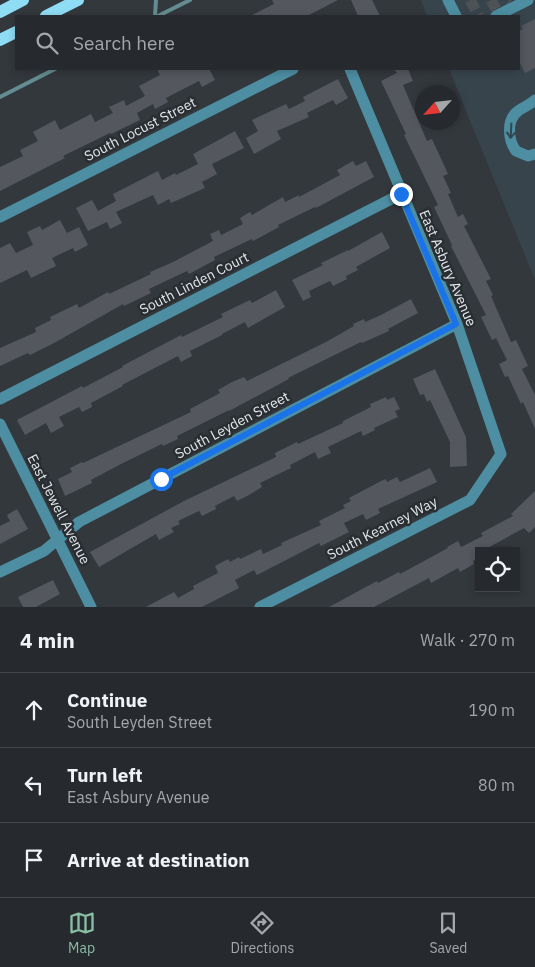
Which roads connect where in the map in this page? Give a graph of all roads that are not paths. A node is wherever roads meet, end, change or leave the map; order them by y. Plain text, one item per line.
1 (23, 0) edge
2 (78, 0) edge
3 (448, 0) edge
4 (528, 0) edge
5 (512, 4) edge
6 (0, 12) edge
7 (497, 13) edge
8 (48, 15) edge
9 (456, 15) edge
10 (15, 32) edge
11 (0, 40) edge
12 (292, 70) edge
13 (350, 70) edge
14 (535, 100) edge
15 (535, 154) edge
16 (401, 194) junction
17 (0, 217) edge
18 (456, 324) junction
19 (0, 399) edge
20 (0, 424) edge
21 (501, 454) joint
22 (58, 539) junction
23 (0, 572) edge
24 (91, 607) edge
25 (260, 607) edge

1 - 6 main road
2 - 8 main road
3 - 9 street
4 - 5 street
5 - 7 street
10 - 11 main road
12 - 17 street, South Locust Street
13 - 16 street, East Asbury Avenue
14 -> 15 street
16 - 18 street, East Asbury Avenue
16 - 19 street, South Linden Court
18 - 21 street, East Asbury Avenue
18 - 22 street, South Leyden Street
20 - 22 street, East Jewell Avenue
21 - 25 street, South Kearney Way
22 - 23 street, South Leyden Street
22 - 24 street, East Jewell Avenue

